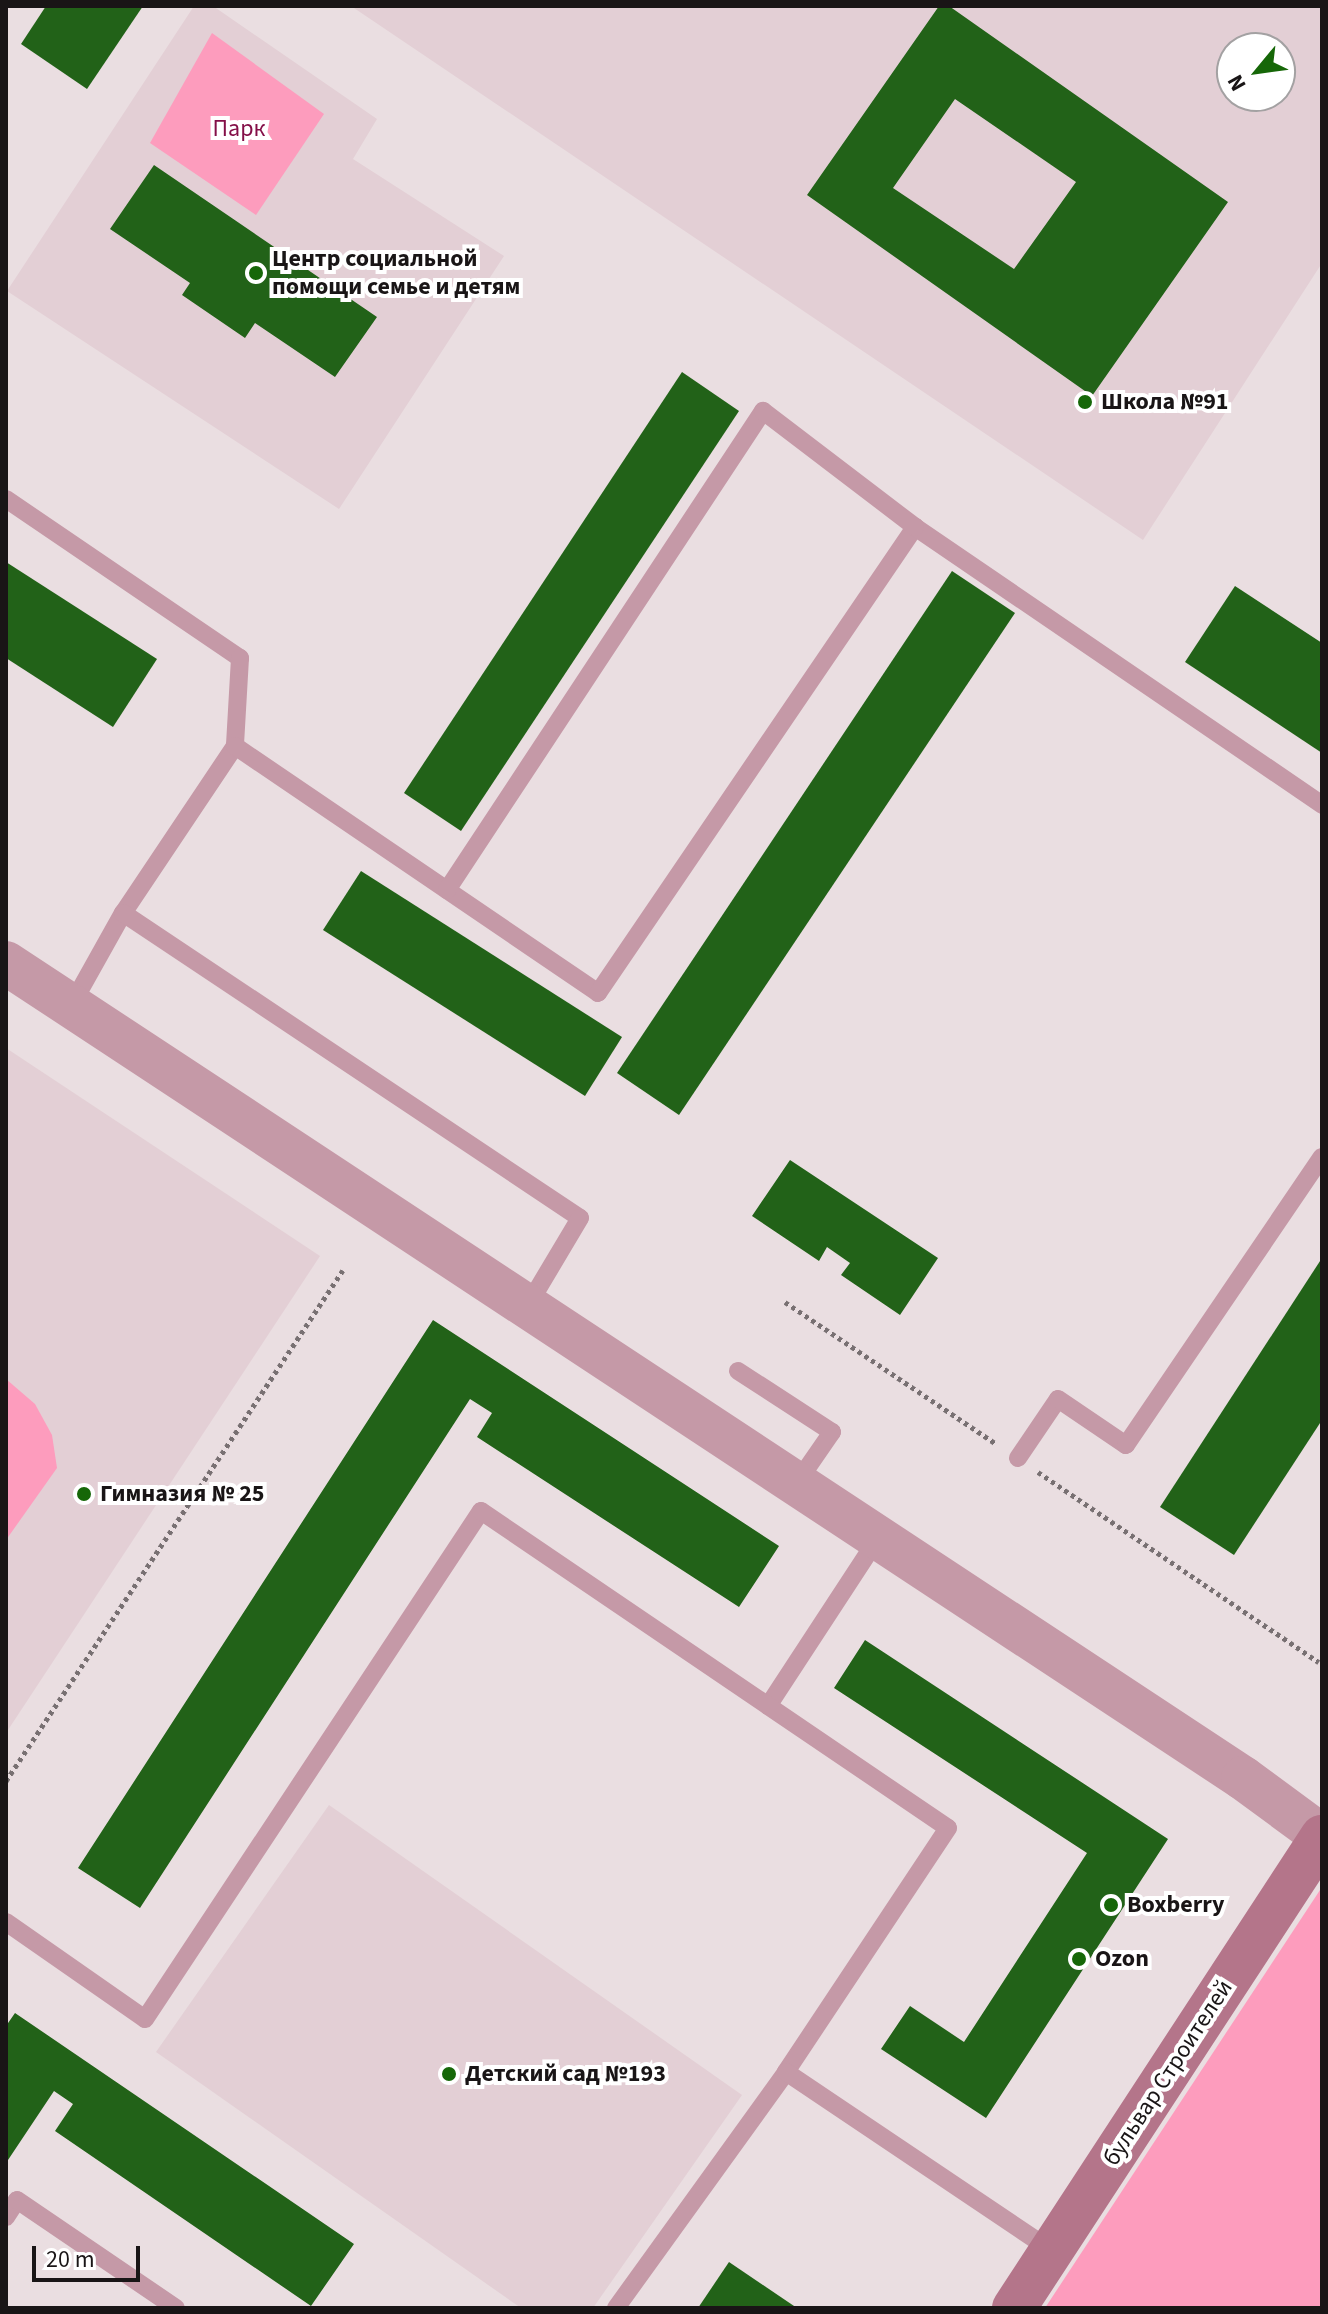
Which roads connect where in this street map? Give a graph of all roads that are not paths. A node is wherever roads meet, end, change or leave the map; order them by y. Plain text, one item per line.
1 (6, 499) edge
2 (915, 527) junction
3 (235, 746) junction
4 (1322, 805) edge
5 (447, 890) junction
6 (123, 913) junction
7 (6, 963) edge
8 (71, 1006) junction
9 (1322, 1157) edge
10 (527, 1307) junction
11 (738, 1371) dead end
12 (1018, 1458) road end
13 (796, 1484) junction
14 (878, 1538) junction
15 (768, 1706) junction
16 (1322, 1837) edge
17 (1322, 1887) edge
18 (6, 1922) edge
19 (786, 2072) junction
20 (6, 2217) edge
21 (1052, 2251) junction
22 (176, 2308) edge
23 (616, 2308) edge
24 (1014, 2308) edge
25 (1045, 2308) edge

1 - 3 lane
2 - 4 lane
2 - 5 lane
2 - 5 lane
3 - 5 lane
3 - 6 lane
6 - 8 lane
6 - 10 lane
7 - 8 street
8 - 10 street
9 - 12 lane
10 - 13 street
11 - 13 lane
13 - 14 street
14 - 15 lane
14 - 16 street
15 - 18 lane
15 - 19 lane
16 - 21 main road, бульвар Строителей
17 - 25 main road, бульвар Строителей
19 - 21 lane
19 - 23 lane
20 - 22 lane
21 - 24 main road, бульвар Строителей

